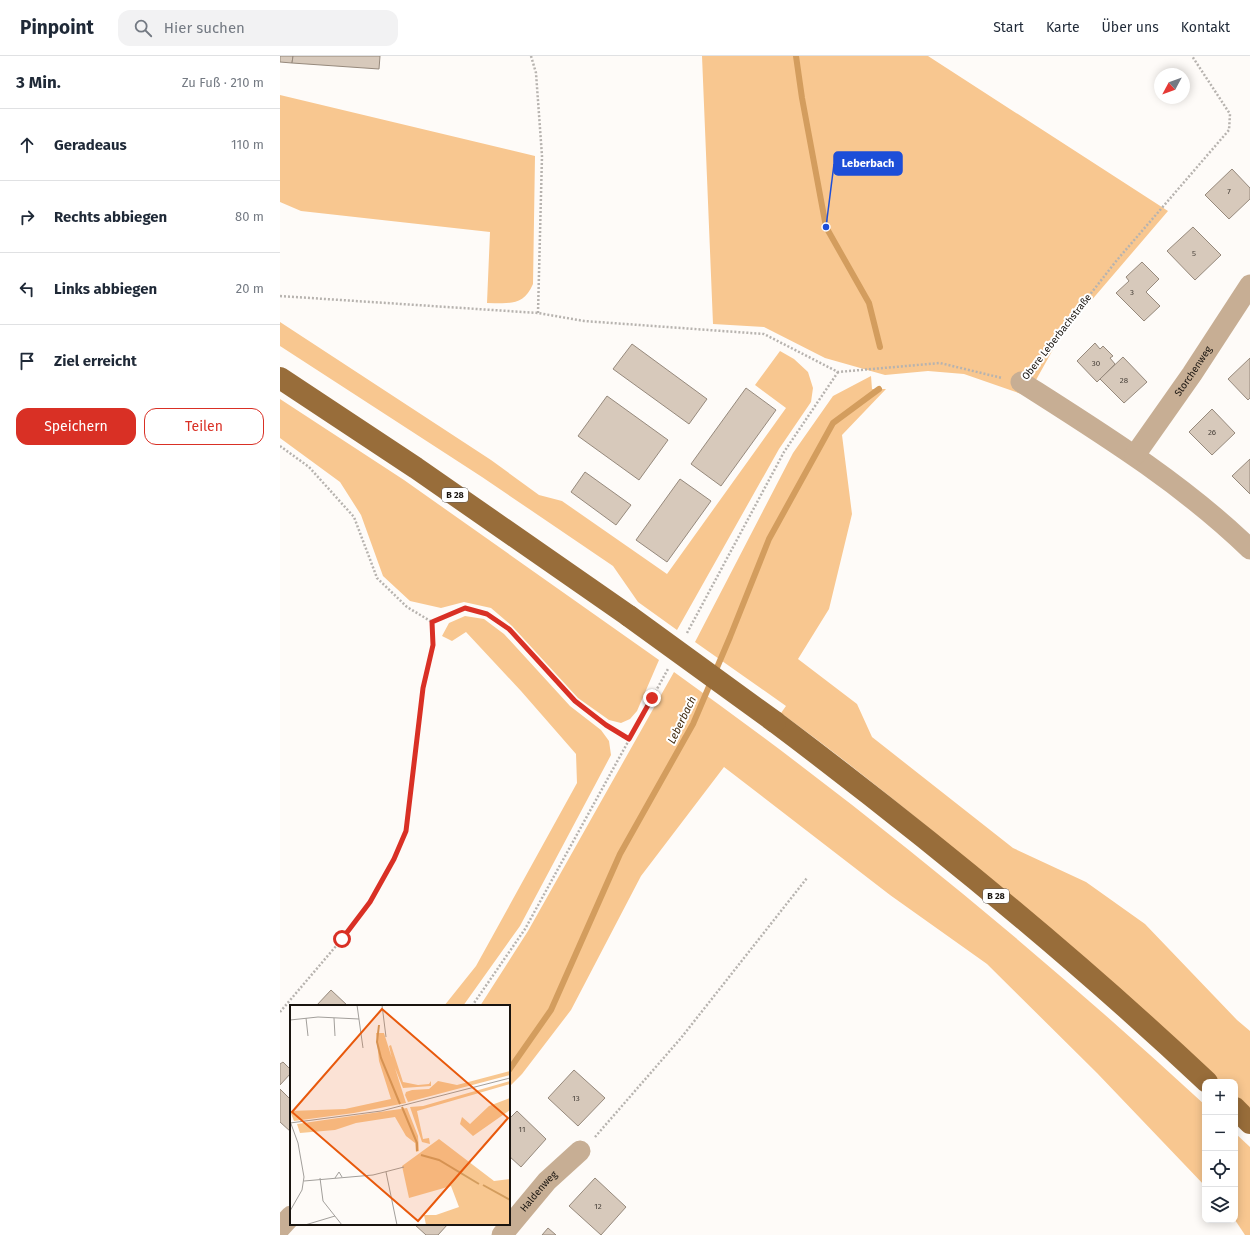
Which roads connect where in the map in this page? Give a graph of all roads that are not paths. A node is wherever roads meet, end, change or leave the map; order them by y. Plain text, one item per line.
1 (1250, 285) edge
2 (280, 378) edge
3 (1021, 382) road end
4 (1135, 456) junction
5 (1250, 549) edge
6 (1204, 1079) edge
7 (1238, 1111) edge
8 (1250, 1123) edge
9 (580, 1151) road end
10 (290, 1217) edge
11 (280, 1228) edge
12 (502, 1235) edge

1 - 4 street, Storchenweg
2 - 6 main road, B 28, bridge
3 - 4 street, Obere Leberbachstraße
4 - 5 street, Obere Leberbachstraße
7 - 8 main road
9 - 12 street, Haldenweg
10 - 11 street

